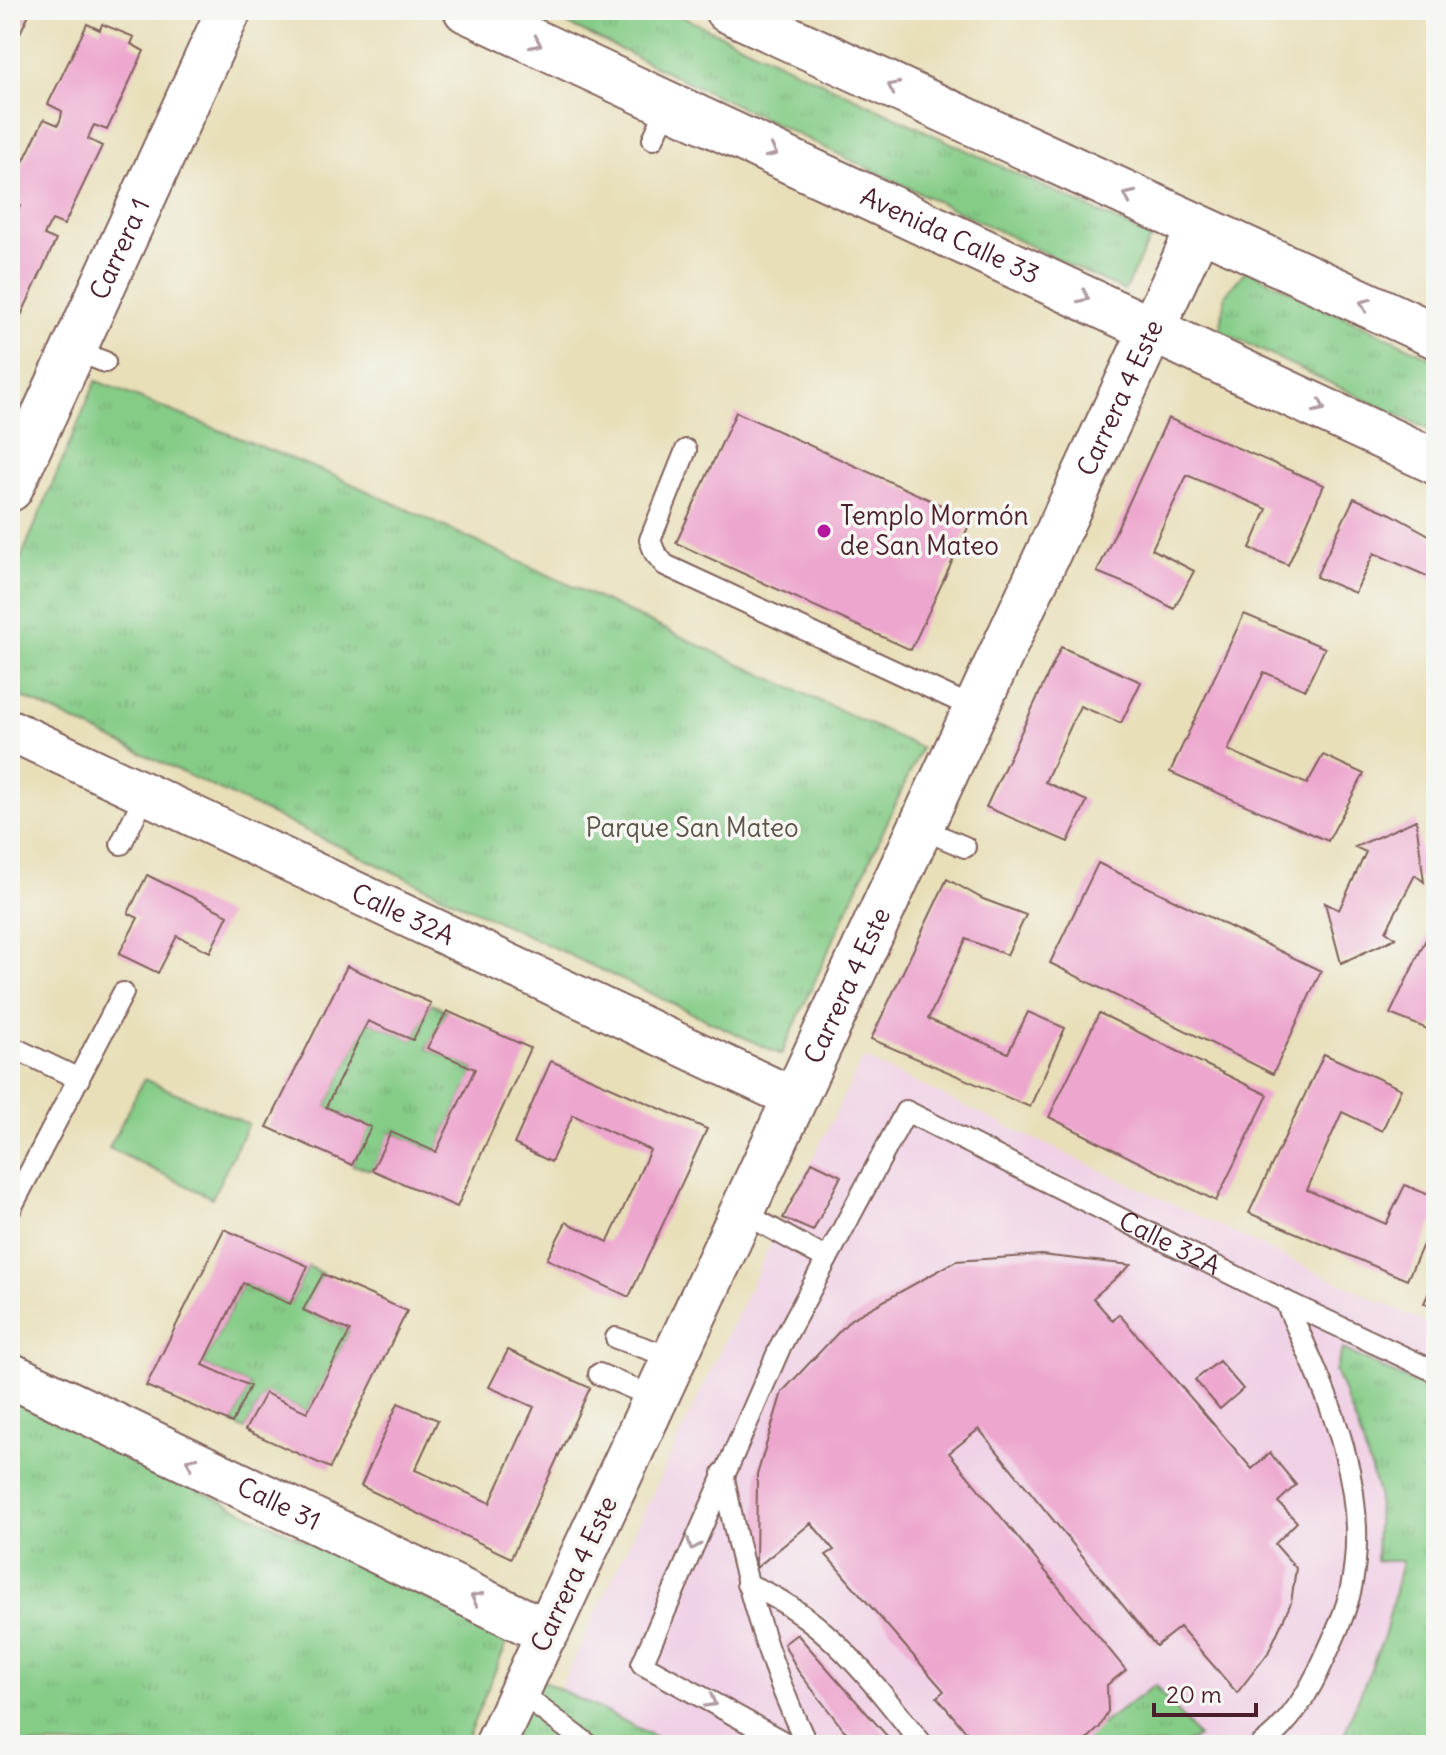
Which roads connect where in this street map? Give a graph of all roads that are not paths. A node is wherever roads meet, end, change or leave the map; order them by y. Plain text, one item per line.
1 (229, 10) edge
2 (466, 10) edge
3 (727, 10) edge
4 (1199, 228) junction
5 (1152, 328) junction
6 (1436, 336) edge
7 (686, 450) dead end
8 (1436, 462) edge
9 (10, 489) edge
10 (976, 709) junction
11 (10, 730) edge
12 (146, 793) junction
13 (920, 828) junction
14 (121, 844) dead end
15 (965, 847) dead end
16 (123, 993) dead end
17 (10, 1046) edge
18 (79, 1079) junction
19 (794, 1098) junction
20 (10, 1210) edge
21 (742, 1212) junction
22 (827, 1259) junction
23 (1285, 1301) junction
24 (616, 1338) dead end
25 (674, 1358) junction
26 (1436, 1372) edge
27 (599, 1374) dead end
28 (10, 1375) edge
29 (655, 1398) junction
30 (723, 1473) junction
31 (747, 1584) junction
32 (547, 1632) junction
33 (520, 1693) junction
34 (495, 1745) edge
35 (589, 1745) edge
36 (789, 1745) edge
37 (807, 1745) edge
38 (923, 1745) edge
39 (1261, 1745) edge

1 - 9 street, Carrera 1
2 -> 5 street, Avenida Calle 33
4 -> 3 street
4 - 5 street, Carrera 4 Este
6 -> 4 street
5 -> 8 street, Avenida Calle 33
5 - 10 street, Carrera 4 Este
7 - 10 lane
10 - 13 street, Carrera 4 Este
11 - 12 street, Calle 32A
12 - 14 lane
12 - 19 street, Calle 32A
13 - 15 lane
13 - 19 street, Carrera 4 Este
16 - 18 lane
17 - 18 lane
18 - 20 lane
19 - 21 street, Carrera 4 Este
21 - 22 lane
21 - 25 street, Carrera 4 Este
22 - 23 lane, Calle 32A
22 - 30 lane
23 - 26 lane, Calle 32A
23 - 39 lane
24 - 25 lane
25 - 29 street, Carrera 4 Este
27 - 29 lane
32 -> 28 street, Calle 31
29 - 32 street, Carrera 4 Este
30 - 31 lane
30 -> 36 lane
31 - 37 lane
31 - 38 lane
32 - 33 street, Carrera 4 Este
33 - 34 street, Carrera 4 Este
33 - 35 lane

